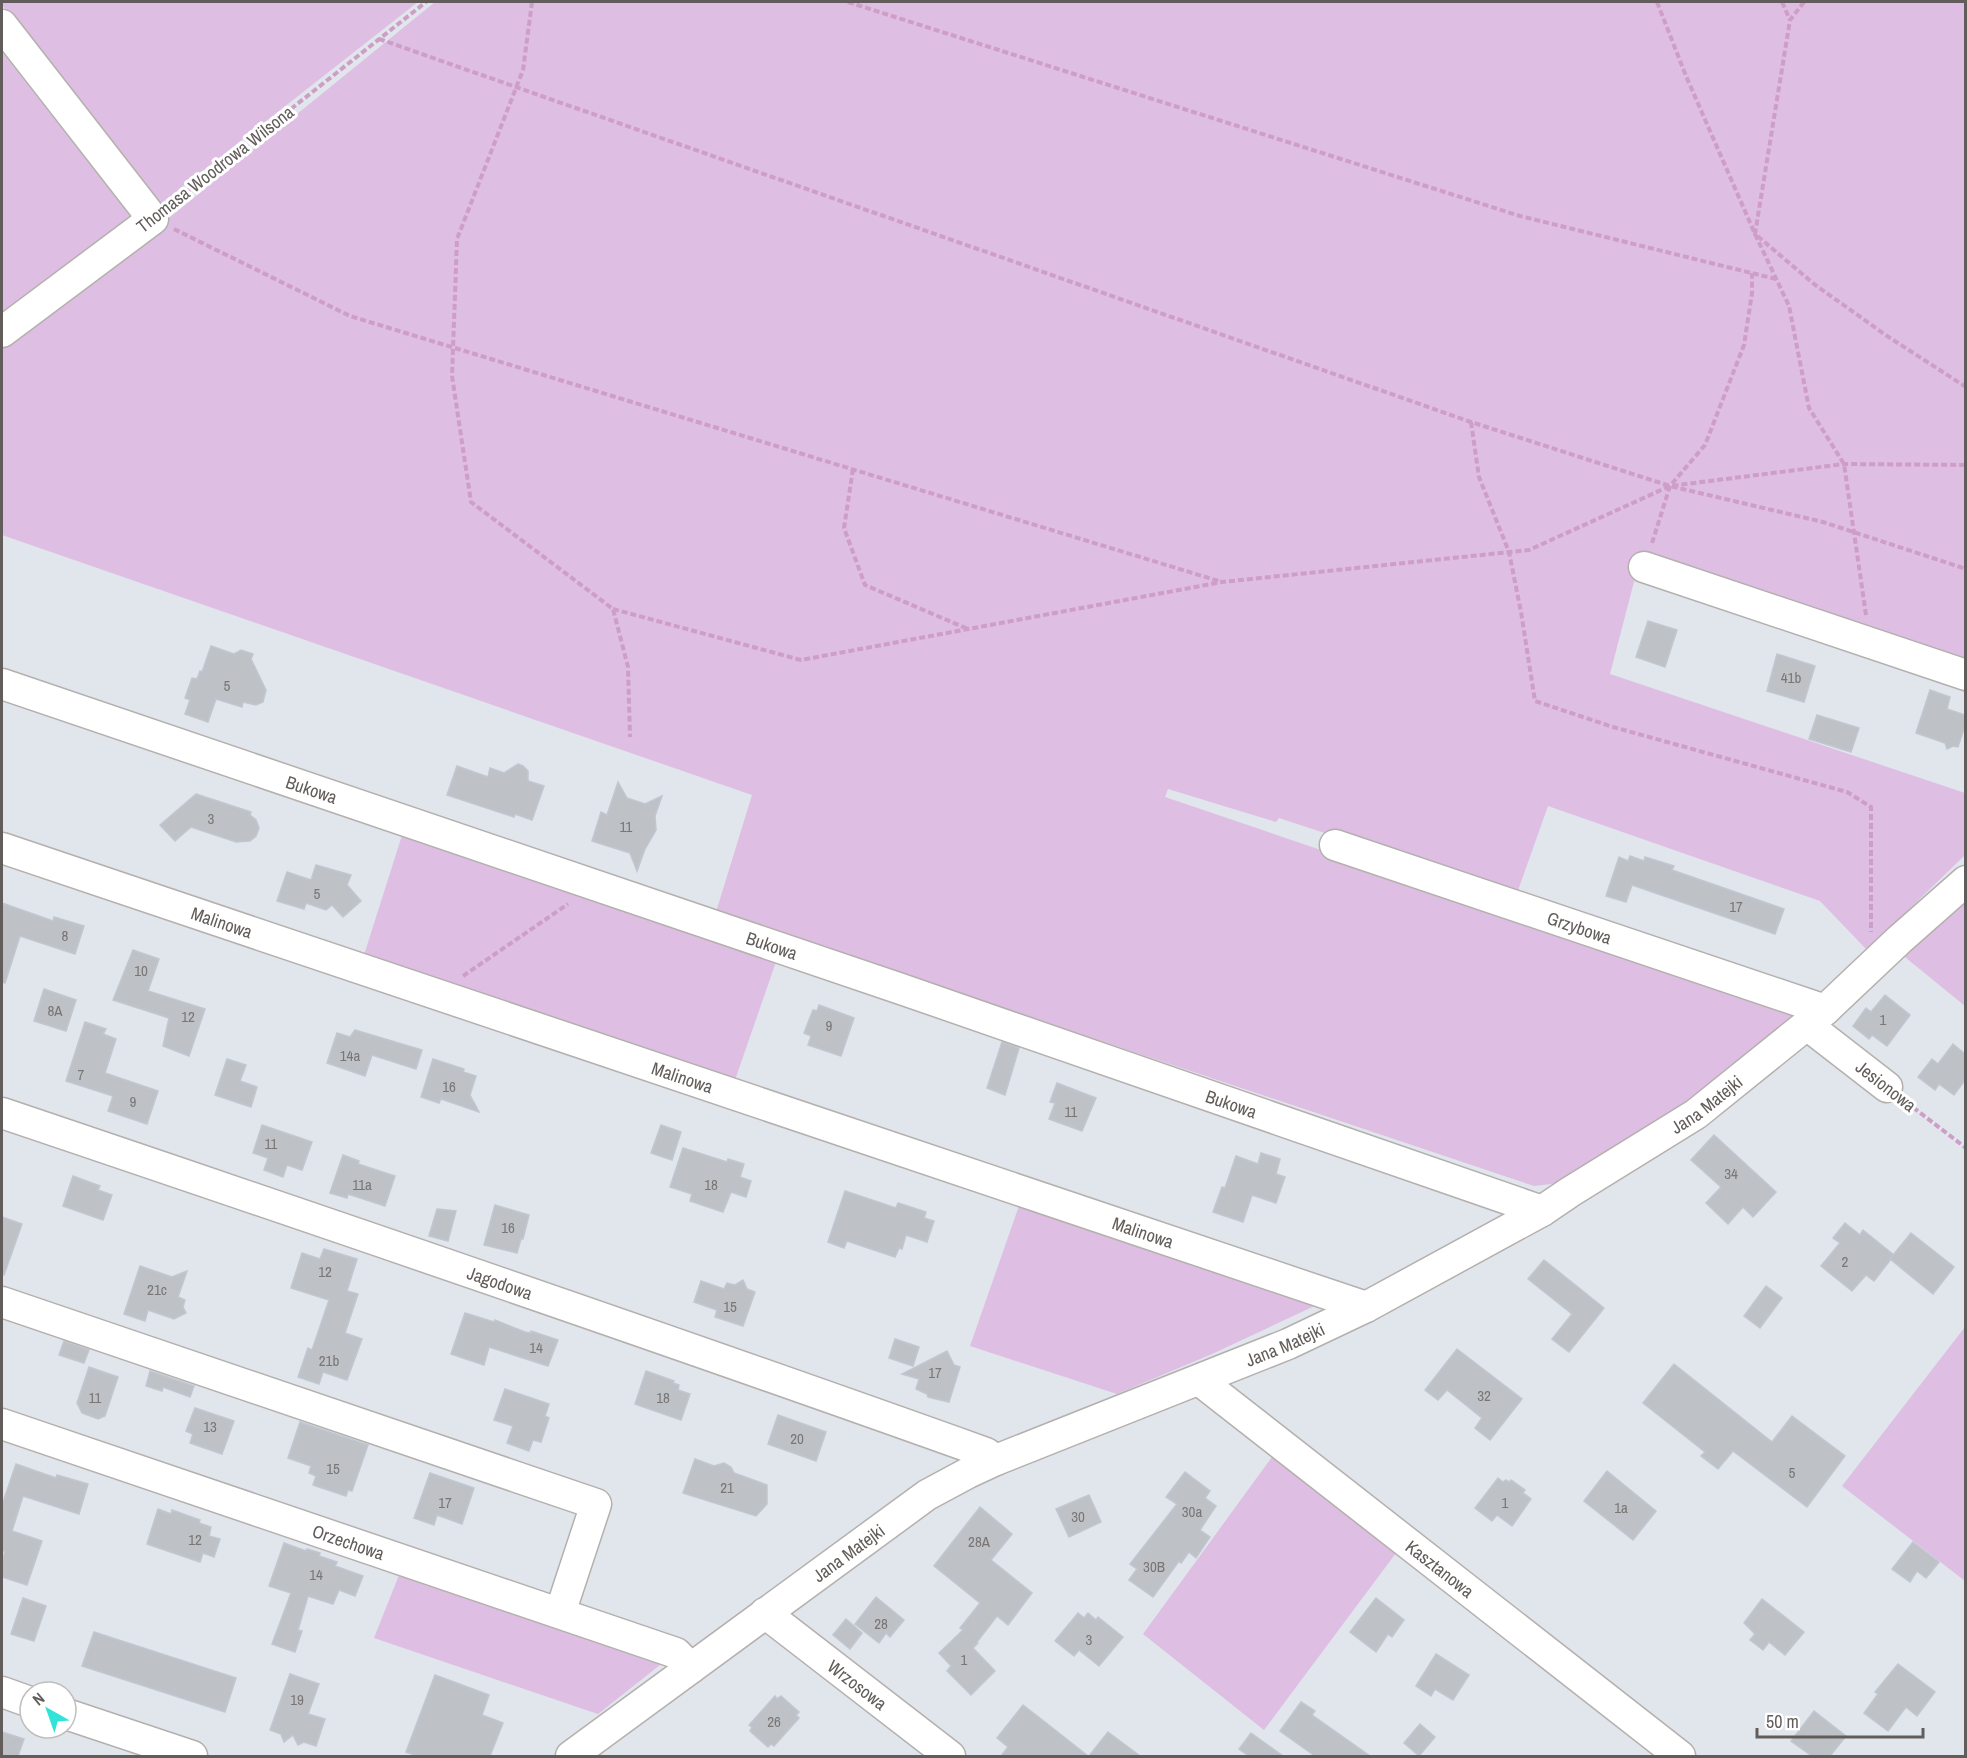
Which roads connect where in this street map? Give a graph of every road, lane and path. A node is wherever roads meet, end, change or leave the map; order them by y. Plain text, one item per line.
1 (426, 2) edge
2 (531, 2) edge
3 (848, 2) edge
4 (1658, 2) edge
5 (1782, 2) edge
6 (1804, 2) edge
7 (1790, 20) junction
8 (2, 25) edge
9 (379, 39) junction
10 (516, 87) junction
11 (153, 219) junction
12 (1755, 234) junction
13 (1752, 273) junction
14 (1776, 279) junction
15 (2, 332) edge
16 (453, 347) junction
17 (1965, 387) edge
18 (1471, 422) junction
19 (1844, 464) junction
20 (1965, 465) edge
21 (853, 469) junction
22 (1670, 486) junction
23 (1854, 532) junction
24 (1509, 552) junction
25 (1644, 567) joint
26 (1965, 569) edge
27 (1222, 582) junction
28 (613, 609) junction
29 (969, 629) junction
30 (1870, 643) junction
31 (1965, 675) edge
32 (2, 684) edge
33 (630, 737) dead end
34 (1335, 845) dead end
35 (2, 848) edge
36 (1965, 881) edge
37 (595, 885) junction
38 (1872, 966) junction
39 (438, 994) junction
40 (1816, 1017) junction
41 (1887, 1088) joint
42 (2, 1113) edge
43 (1965, 1148) edge
44 (1542, 1211) junction
45 (2, 1302) edge
46 (1366, 1307) junction
47 (1199, 1380) junction
48 (2, 1424) edge
49 (996, 1461) junction
50 (560, 1613) junction
51 (765, 1613) junction
52 (691, 1668) junction
53 (2, 1692) edge
54 (18, 1698) edge
55 (78, 1718) edge
56 (192, 1756) edge
57 (571, 1756) edge
58 (950, 1756) edge
59 (1680, 1756) edge

1 - 9 path, Thomasa Woodrowa Wilsona
2 - 10 path
3 - 13 path
4 - 12 path
5 - 7 path
6 - 7 path
7 - 12 path
8 - 11 street
9 - 10 path
9 - 11 path, Thomasa Woodrowa Wilsona
10 - 16 path
10 - 18 path
11 - 15 street, Thomasa Woodrowa Wilsona
11 - 16 path
12 - 14 path
12 - 17 path
13 - 14 path
13 - 22 path
14 - 19 path
16 - 21 path
16 - 28 path
18 - 22 path
18 - 24 path
19 - 20 path
19 - 22 path
19 - 23 path
21 - 27 path
21 - 29 path
22 - 23 path
22 - 24 path
22 - 25 path
23 - 26 path
23 - 30 path
24 - 27 path
24 - 38 path
25 - 30 street
27 - 29 path
28 - 29 path
28 - 33 path
30 - 31 street
32 - 37 street, Bukowa
34 - 40 street, Grzybowa
35 - 39 street, Malinowa
36 - 38 street, Jana Matejki
37 - 39 path
37 - 44 street, Bukowa
38 - 40 street, Jana Matejki
39 - 46 street, Malinowa
40 - 41 street, Jesionowa
40 - 44 street, Jana Matejki
41 - 43 path, Jesionowa
42 - 49 street, Jagodowa
44 - 46 street, Jana Matejki
45 - 50 street
46 - 47 street, Jana Matejki
47 - 49 street, Jana Matejki
47 - 59 street, Kasztanowa
48 - 50 street, Orzechowa
49 - 51 street, Jana Matejki
50 - 52 street, Orzechowa
51 - 52 street, Jana Matejki
51 - 58 street, Wrzosowa
52 - 57 street, Jana Matejki
53 - 54 street
55 - 56 street

